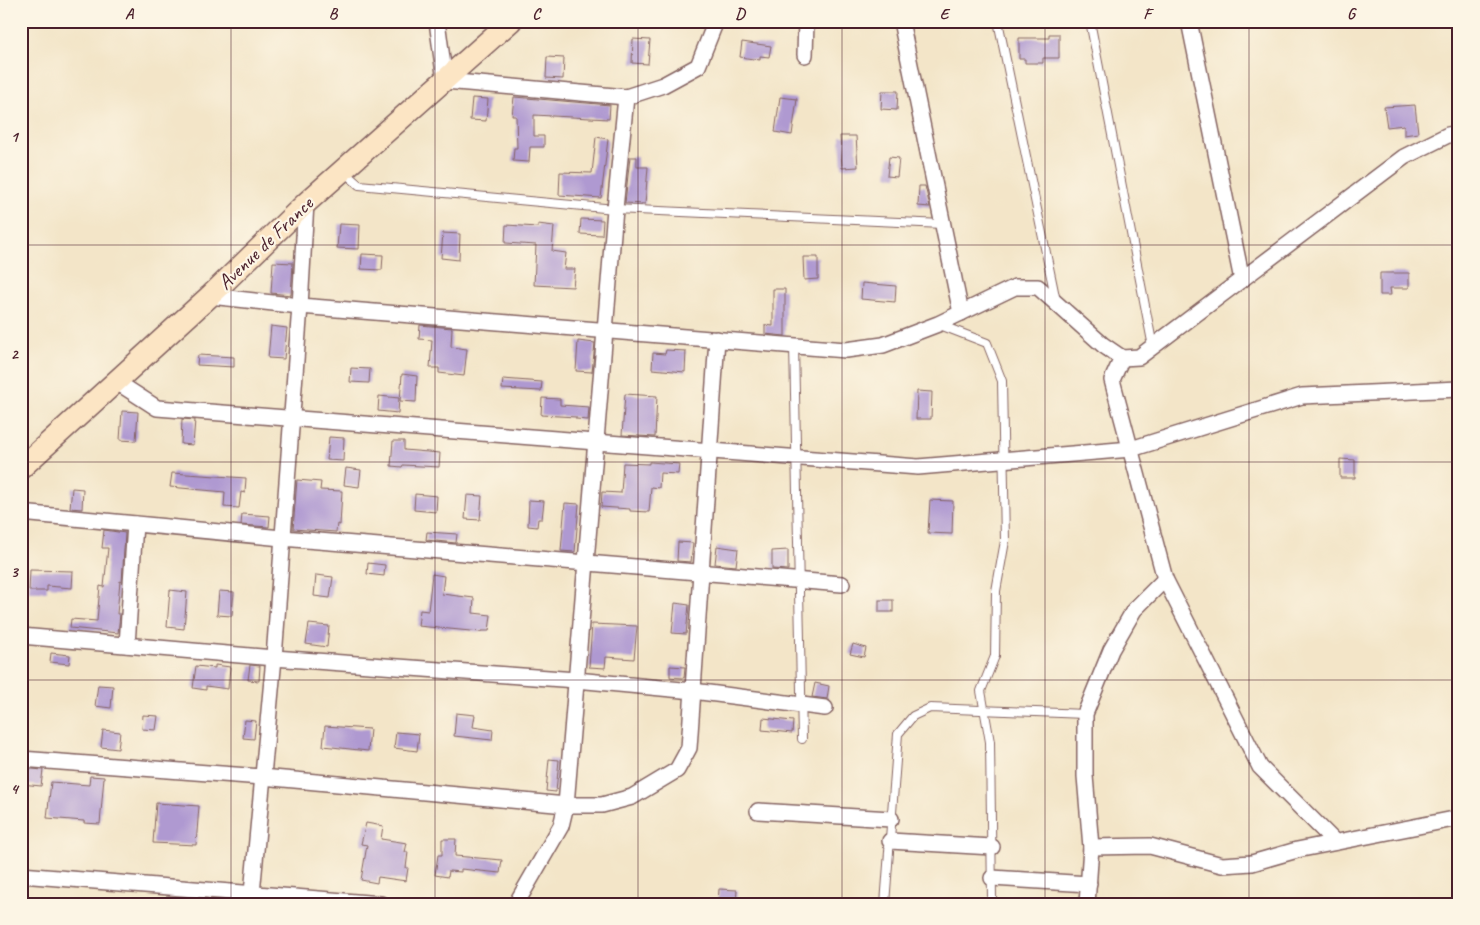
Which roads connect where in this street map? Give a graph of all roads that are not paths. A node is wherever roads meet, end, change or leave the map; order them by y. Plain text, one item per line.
1 (437, 21) edge
2 (511, 21) edge
3 (716, 21) edge
4 (806, 21) edge
5 (901, 21) edge
6 (998, 21) edge
7 (1090, 21) edge
8 (1189, 21) edge
9 (805, 55) dead end
10 (445, 81) junction
11 (626, 97) junction
12 (1459, 133) edge
13 (343, 170) junction
14 (306, 203) junction
15 (615, 208) junction
16 (943, 224) junction
17 (1242, 280) junction
18 (210, 296) junction
19 (1056, 303) junction
20 (300, 306) junction
21 (961, 313) junction
22 (938, 324) junction
23 (605, 330) junction
24 (717, 339) junction
25 (794, 345) junction
26 (1153, 347) junction
27 (1122, 358) junction
28 (123, 386) dead end
29 (1459, 389) edge
30 (291, 419) junction
31 (596, 442) junction
32 (1130, 450) junction
33 (709, 451) junction
34 (796, 457) junction
35 (1004, 461) junction
36 (21, 468) edge
37 (21, 513) edge
38 (135, 524) junction
39 (282, 538) junction
40 (586, 564) junction
41 (701, 573) junction
42 (1165, 579) junction
43 (798, 580) junction
44 (842, 584) dead end
45 (21, 636) edge
46 (127, 645) junction
47 (274, 658) junction
48 (576, 680) junction
49 (693, 691) junction
50 (801, 705) junction
51 (826, 708) dead end
52 (984, 710) junction
53 (1085, 714) junction
54 (802, 739) dead end
55 (21, 759) edge
56 (262, 777) junction
57 (566, 804) junction
58 (758, 811) dead end
59 (1459, 818) edge
60 (892, 820) junction
61 (890, 841) junction
62 (1335, 842) junction
63 (992, 847) junction
64 (1091, 847) junction
65 (21, 875) edge
66 (992, 878) junction
67 (1089, 884) junction
68 (251, 898) edge
69 (992, 899) dead end
70 (381, 904) edge
71 (516, 904) edge
72 (885, 904) edge
73 (1088, 904) edge

1 - 10 street
2 - 10 main road, Avenue de France
3 - 11 street
4 - 9 street
5 - 16 street
6 - 19 lane
7 - 26 lane
8 - 17 street
10 - 11 street
10 - 13 main road, Avenue de France
11 - 15 street
12 - 17 street
13 - 14 main road, Avenue de France
13 - 15 lane
14 - 18 main road, Avenue de France
14 - 20 street
15 - 16 lane
15 - 23 street
16 - 21 street
17 - 26 street
18 - 20 street
18 - 36 main road, Avenue de France
19 - 21 street
19 - 27 street
20 - 23 street
20 - 30 street
21 - 22 street
22 - 25 street
22 - 35 lane
23 - 24 street
23 - 31 street
24 - 25 street
24 - 33 street
25 - 34 lane
26 - 27 street
27 - 32 street
28 - 30 street
29 - 32 street
30 - 31 street
30 - 39 street
31 - 33 street
31 - 40 street
32 - 35 street
32 - 42 street
33 - 34 street
33 - 41 street
34 - 35 street
34 - 43 lane
35 - 52 lane
37 - 38 street
38 - 39 street
38 - 46 street
39 - 40 street
39 - 47 street
40 - 41 street
40 - 48 street
41 - 43 street
41 - 49 street
42 - 53 street
42 - 62 street
43 - 44 street
43 - 50 lane
45 - 46 street
46 - 47 street
47 - 48 street
47 - 56 street
48 - 49 street
48 - 57 street
49 - 50 street
49 - 57 street
50 - 51 street
50 - 54 lane
52 - 53 lane
52 - 60 lane
52 - 63 lane
53 - 64 street
55 - 56 street
56 - 57 street
56 - 68 street
57 - 71 street
58 - 60 street
59 - 62 street
60 - 61 lane
61 - 63 street
61 - 72 lane
62 - 64 street
63 - 66 lane
64 - 67 street
65 - 68 street
66 - 67 street
66 - 69 lane
67 - 73 street
68 - 70 street

